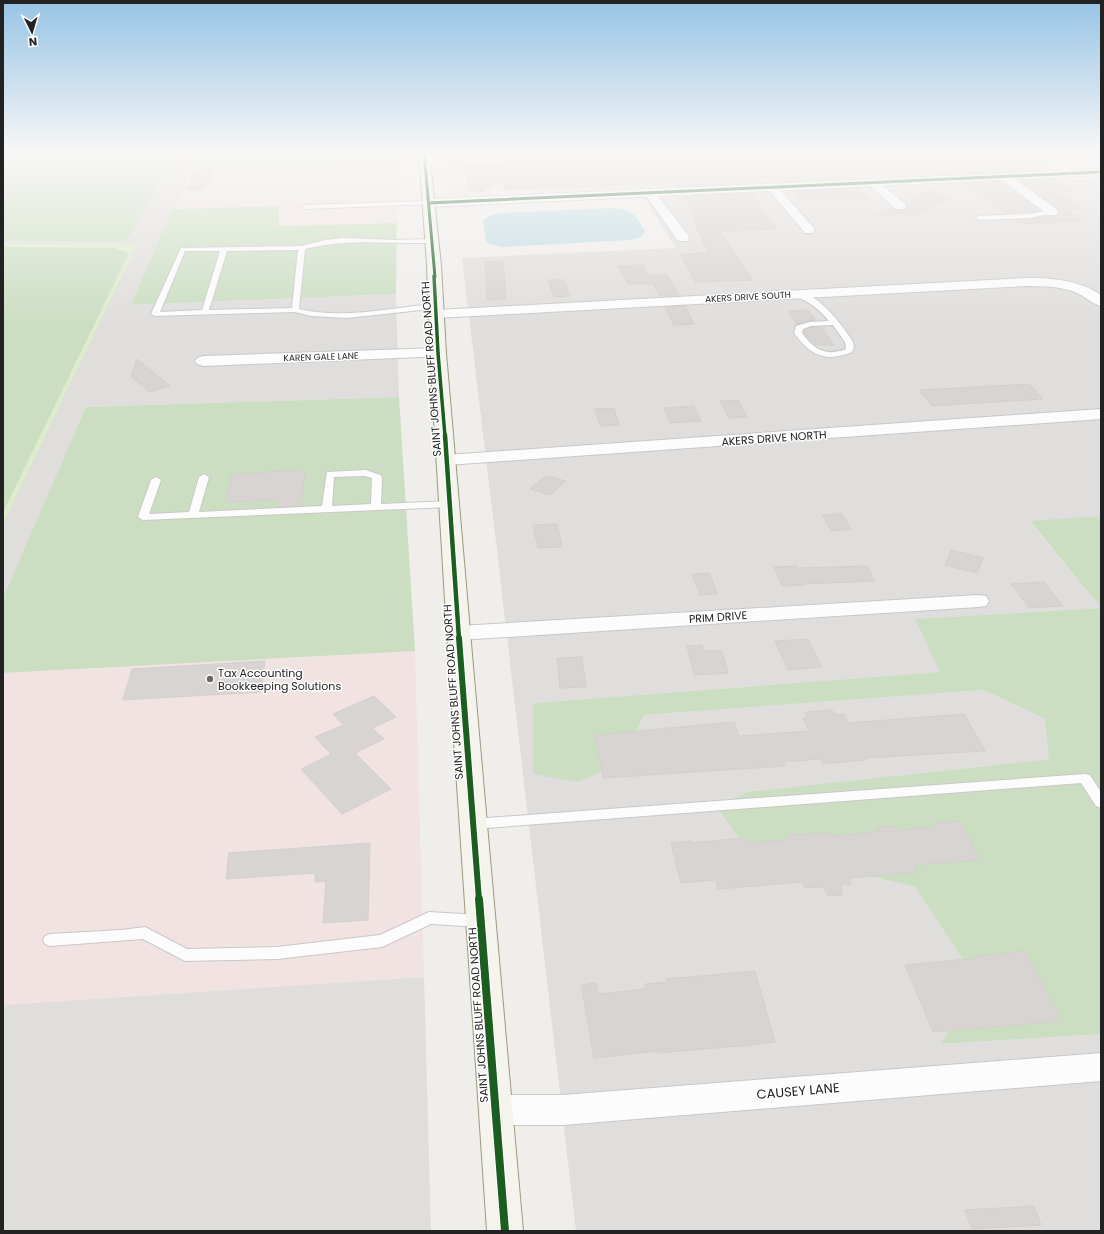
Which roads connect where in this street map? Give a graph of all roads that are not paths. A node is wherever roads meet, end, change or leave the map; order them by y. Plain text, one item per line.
1 (429, 210) edge
2 (662, 210) edge
3 (791, 210) edge
4 (1049, 210) edge
5 (1052, 212) joint
6 (979, 218) dead end
7 (809, 230) dead end
8 (683, 238) dead end
9 (432, 241) junction
10 (302, 248) junction
11 (224, 249) junction
12 (797, 294) junction
13 (1101, 302) edge
14 (295, 310) junction
15 (437, 310) junction
16 (205, 313) junction
17 (833, 323) junction
18 (438, 353) junction
19 (203, 360) dead end
20 (1101, 414) edge
21 (447, 460) junction
22 (204, 477) dead end
23 (156, 480) dead end
24 (450, 504) junction
25 (376, 507) junction
26 (327, 510) junction
27 (193, 515) junction
28 (978, 601) dead end
29 (459, 633) junction
30 (1101, 803) edge
31 (473, 824) junction
32 (481, 921) junction
33 (50, 940) dead end
34 (1101, 1066) edge
35 (496, 1110) junction
36 (505, 1231) edge

1 - 9 main road, SAINT JOHNS BLUFF ROAD NORTH
2 - 8 street
3 - 7 street
4 - 5 street
5 - 6 lane
9 - 10 lane
9 - 15 main road, SAINT JOHNS BLUFF ROAD NORTH
10 - 11 lane
10 - 14 lane
11 - 16 lane
11 - 16 lane
12 - 13 street, AKERS DRIVE SOUTH
12 - 15 street, AKERS DRIVE SOUTH
12 - 17 lane
14 - 15 lane
14 - 16 lane
15 - 18 main road, SAINT JOHNS BLUFF ROAD NORTH
17 - 17 lane
18 - 19 street, KAREN GALE LANE
18 - 21 main road, SAINT JOHNS BLUFF ROAD NORTH
20 - 21 street, AKERS DRIVE NORTH
21 - 24 main road, SAINT JOHNS BLUFF ROAD NORTH
22 - 27 lane
23 - 27 lane
24 - 25 lane
24 - 29 main road, SAINT JOHNS BLUFF ROAD NORTH
25 - 26 lane
25 - 26 lane
26 - 27 lane
28 - 29 street, PRIM DRIVE
29 - 31 main road, SAINT JOHNS BLUFF ROAD NORTH
30 - 31 lane
31 - 32 main road, SAINT JOHNS BLUFF ROAD NORTH
32 - 33 lane
32 - 35 main road, SAINT JOHNS BLUFF ROAD NORTH
34 - 35 street, CAUSEY LANE
35 - 36 main road, SAINT JOHNS BLUFF ROAD NORTH

